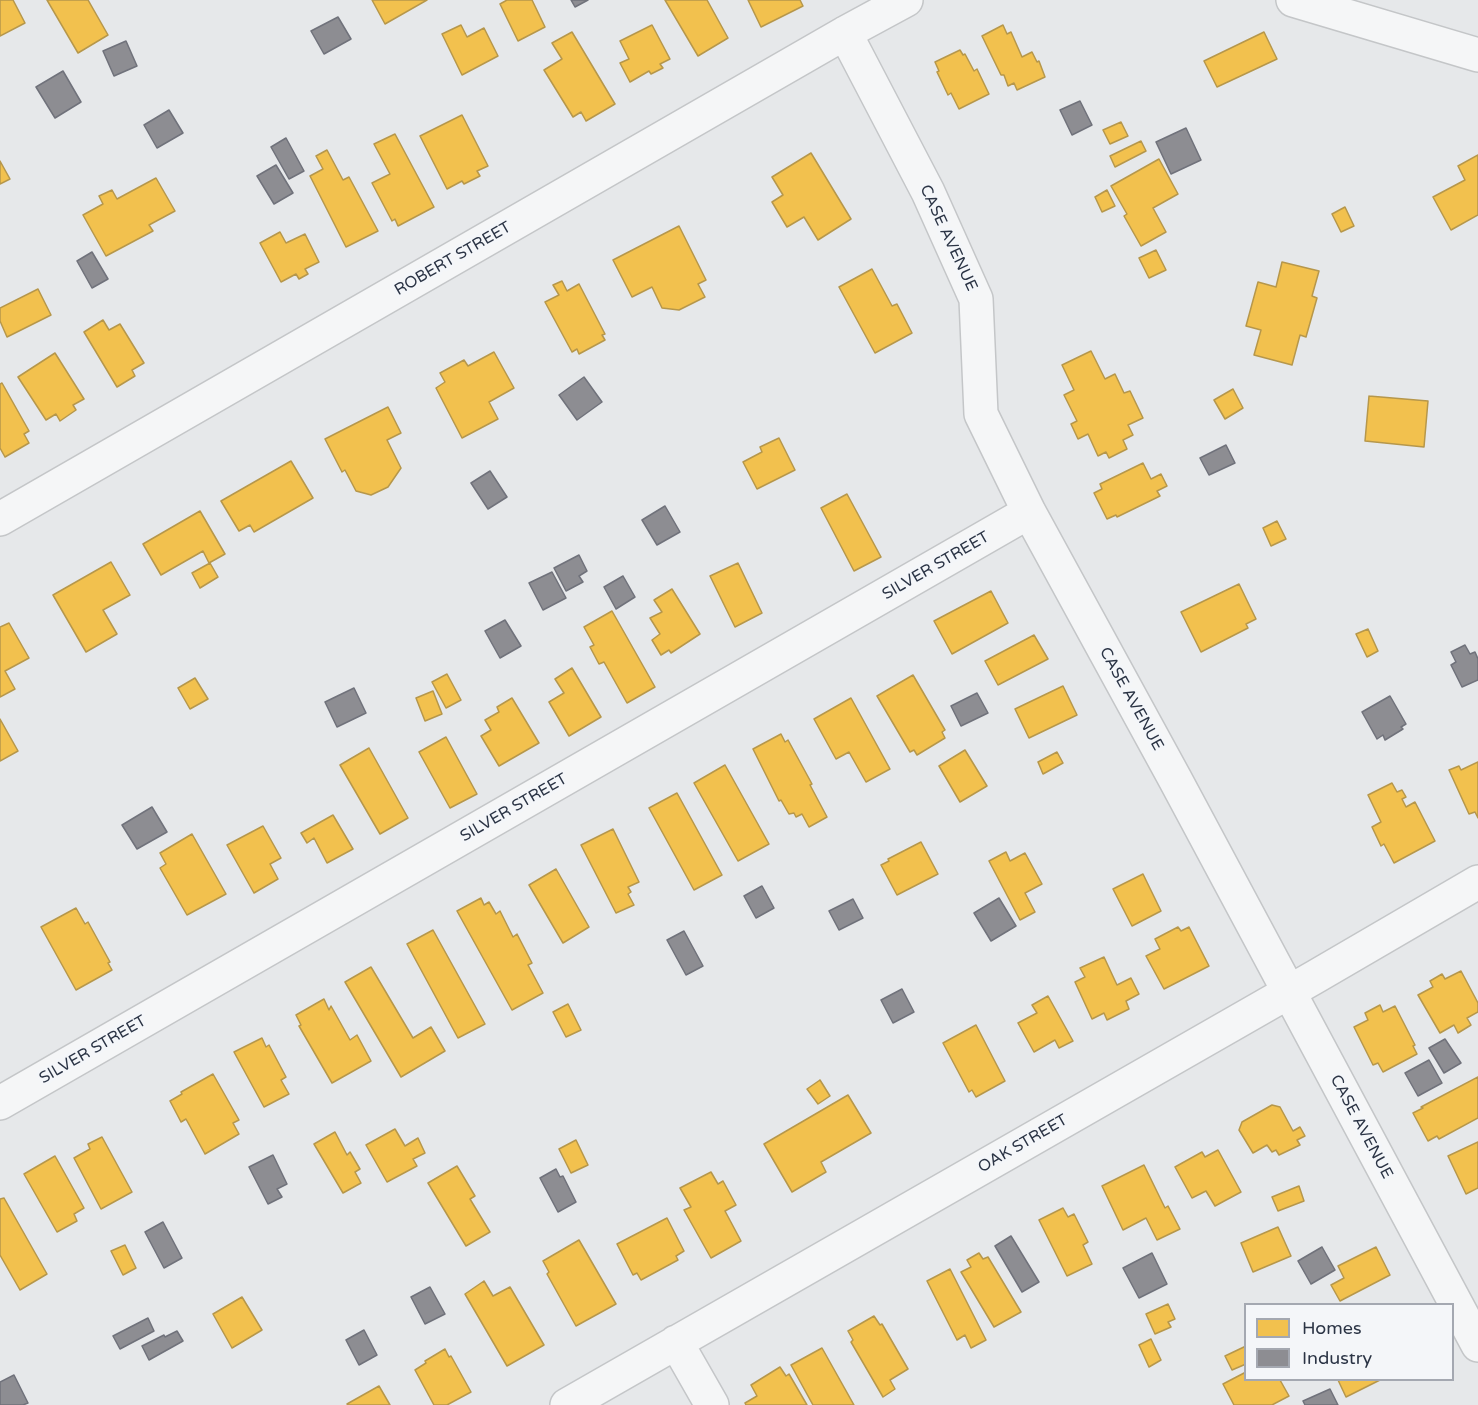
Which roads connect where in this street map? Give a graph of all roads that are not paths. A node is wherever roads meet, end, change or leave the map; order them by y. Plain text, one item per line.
1 (906, 0) edge
2 (1293, 0) edge
3 (845, 33) junction
4 (1478, 55) edge
5 (1029, 513) junction
6 (0, 519) edge
7 (1478, 882) edge
8 (1288, 992) junction
9 (0, 1103) edge
10 (676, 1342) junction
11 (1478, 1345) edge
12 (567, 1405) edge
13 (712, 1405) edge

1 - 3 street, ROBERT STREET
2 - 4 street
3 - 5 street, CASE AVENUE
3 - 6 street, ROBERT STREET
5 - 8 street, CASE AVENUE
5 - 9 street, SILVER STREET
7 - 8 street, OAK STREET
8 - 10 street, OAK STREET
8 - 11 street, CASE AVENUE
10 - 12 street, OAK STREET
10 - 13 street

